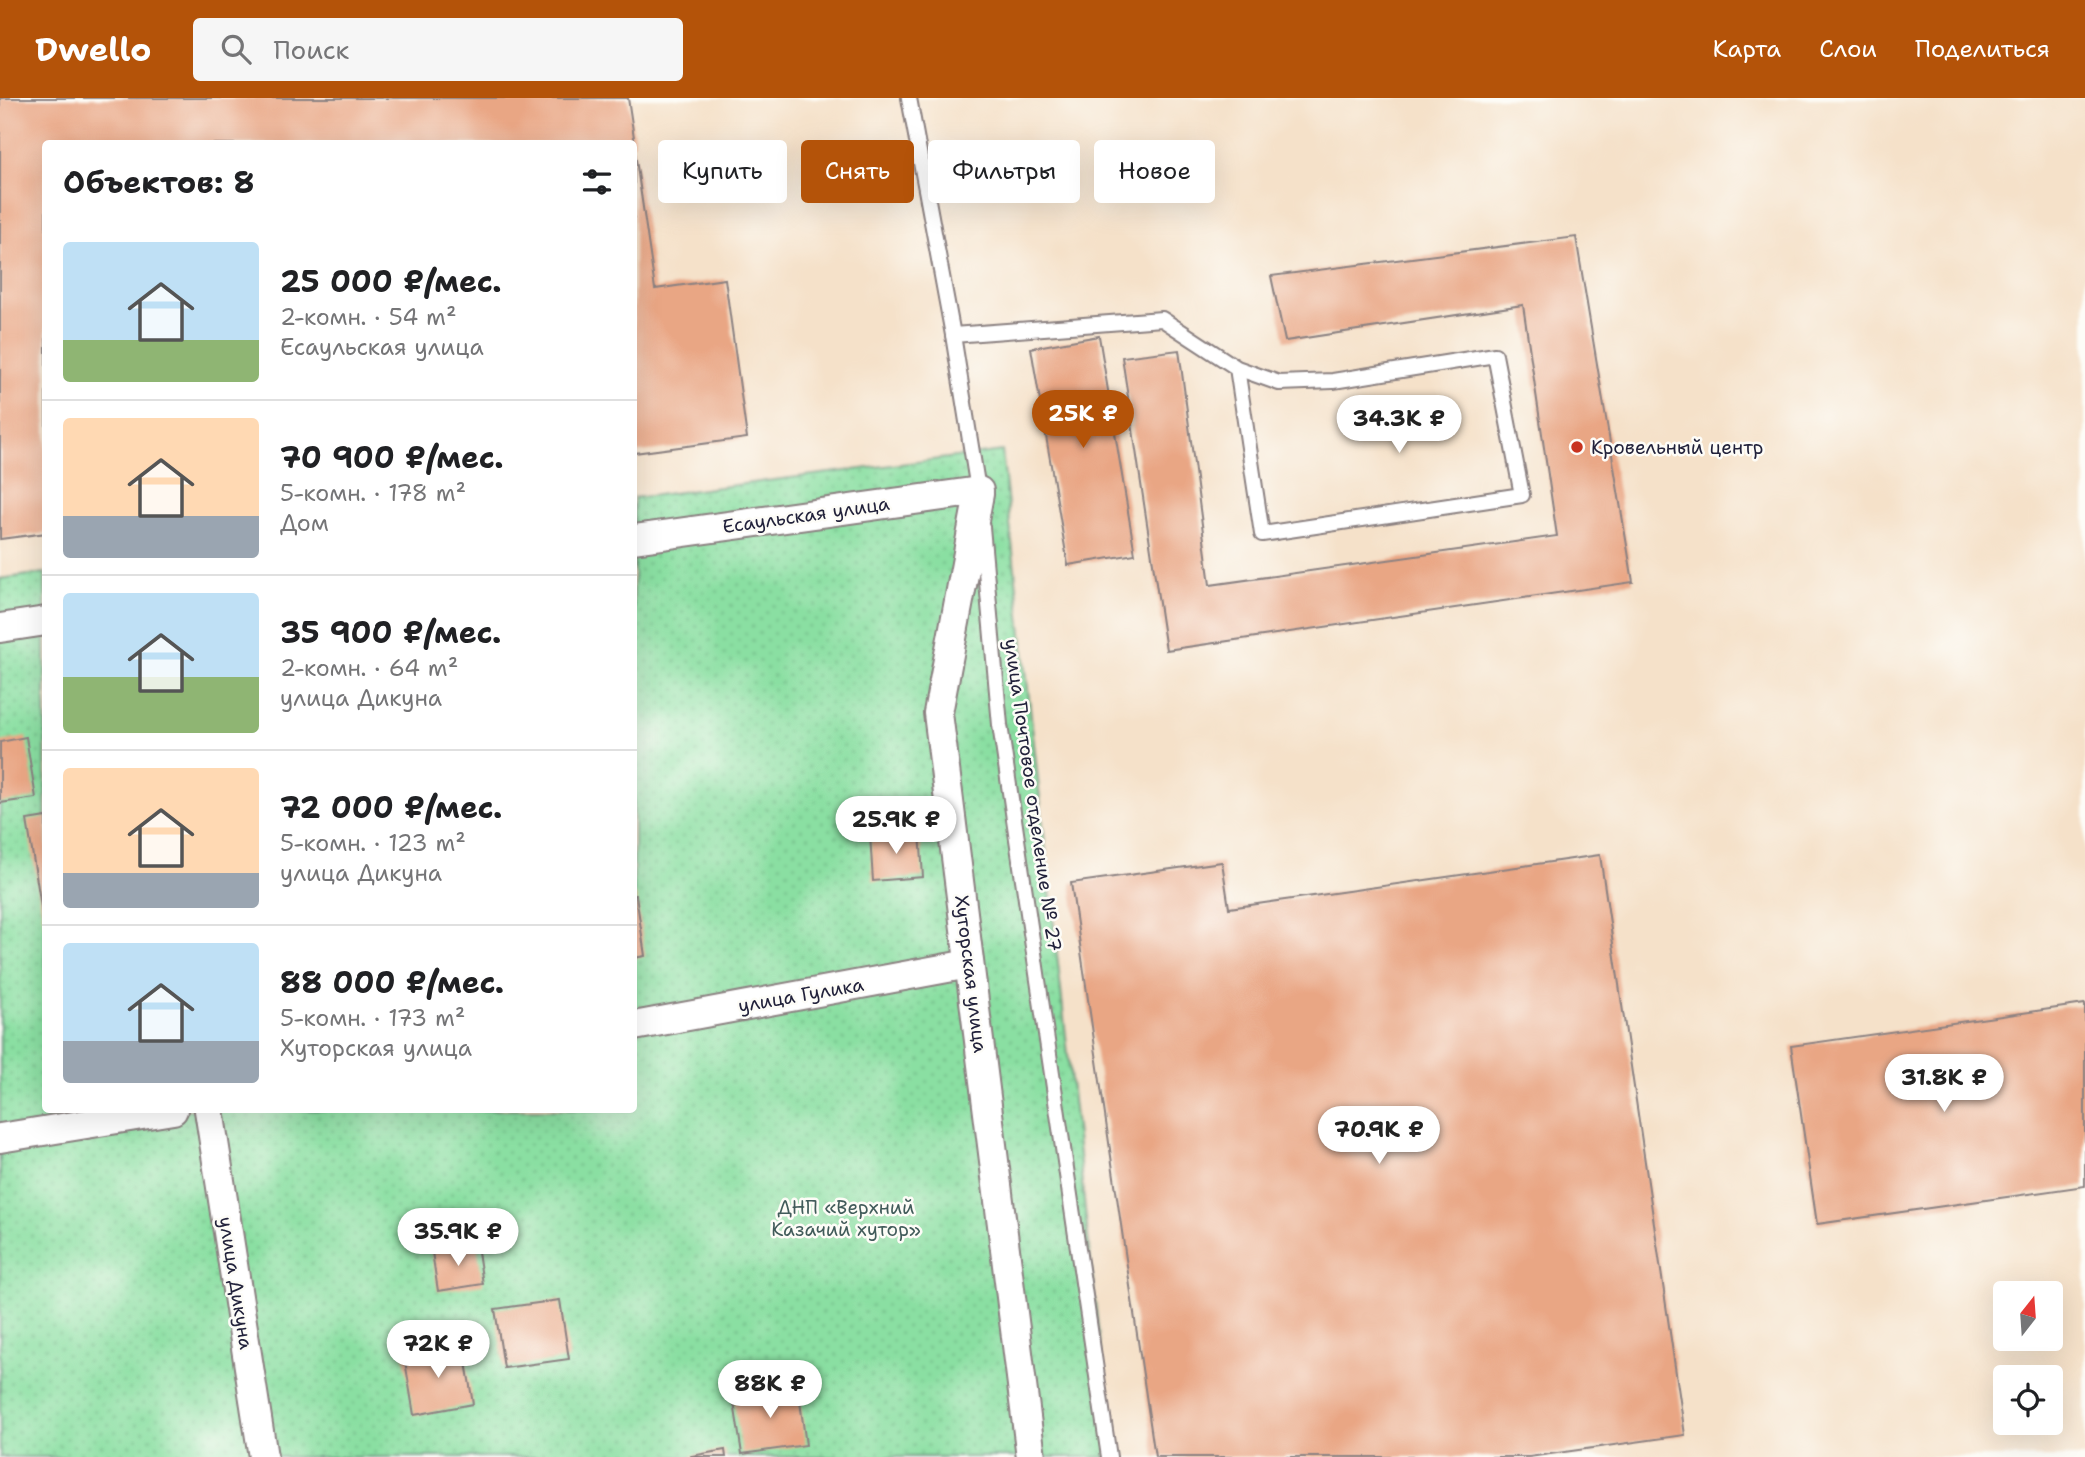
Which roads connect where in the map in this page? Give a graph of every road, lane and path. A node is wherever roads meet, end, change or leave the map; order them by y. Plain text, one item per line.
1 (909, 98) edge
2 (953, 335) junction
3 (1237, 368) junction
4 (979, 493) junction
5 (637, 539) edge
6 (42, 622) edge
7 (0, 628) edge
8 (969, 964) junction
9 (637, 1025) edge
10 (155, 1113) edge
11 (209, 1113) edge
12 (0, 1139) edge
13 (263, 1457) edge
14 (1031, 1457) edge
15 (1109, 1457) edge

1 - 2 lane, улица Почтовое отделение № 27
2 - 3 lane
2 - 4 lane, улица Почтовое отделение № 27
3 - 3 lane
4 - 5 street, Есаульская улица
4 - 8 street, Хуторская улица
4 - 15 lane, улица Почтовое отделение № 27
6 - 7 street
8 - 9 street, улица Гулика
8 - 14 street, Хуторская улица
10 - 12 street
11 - 13 street, улица Дикуна

